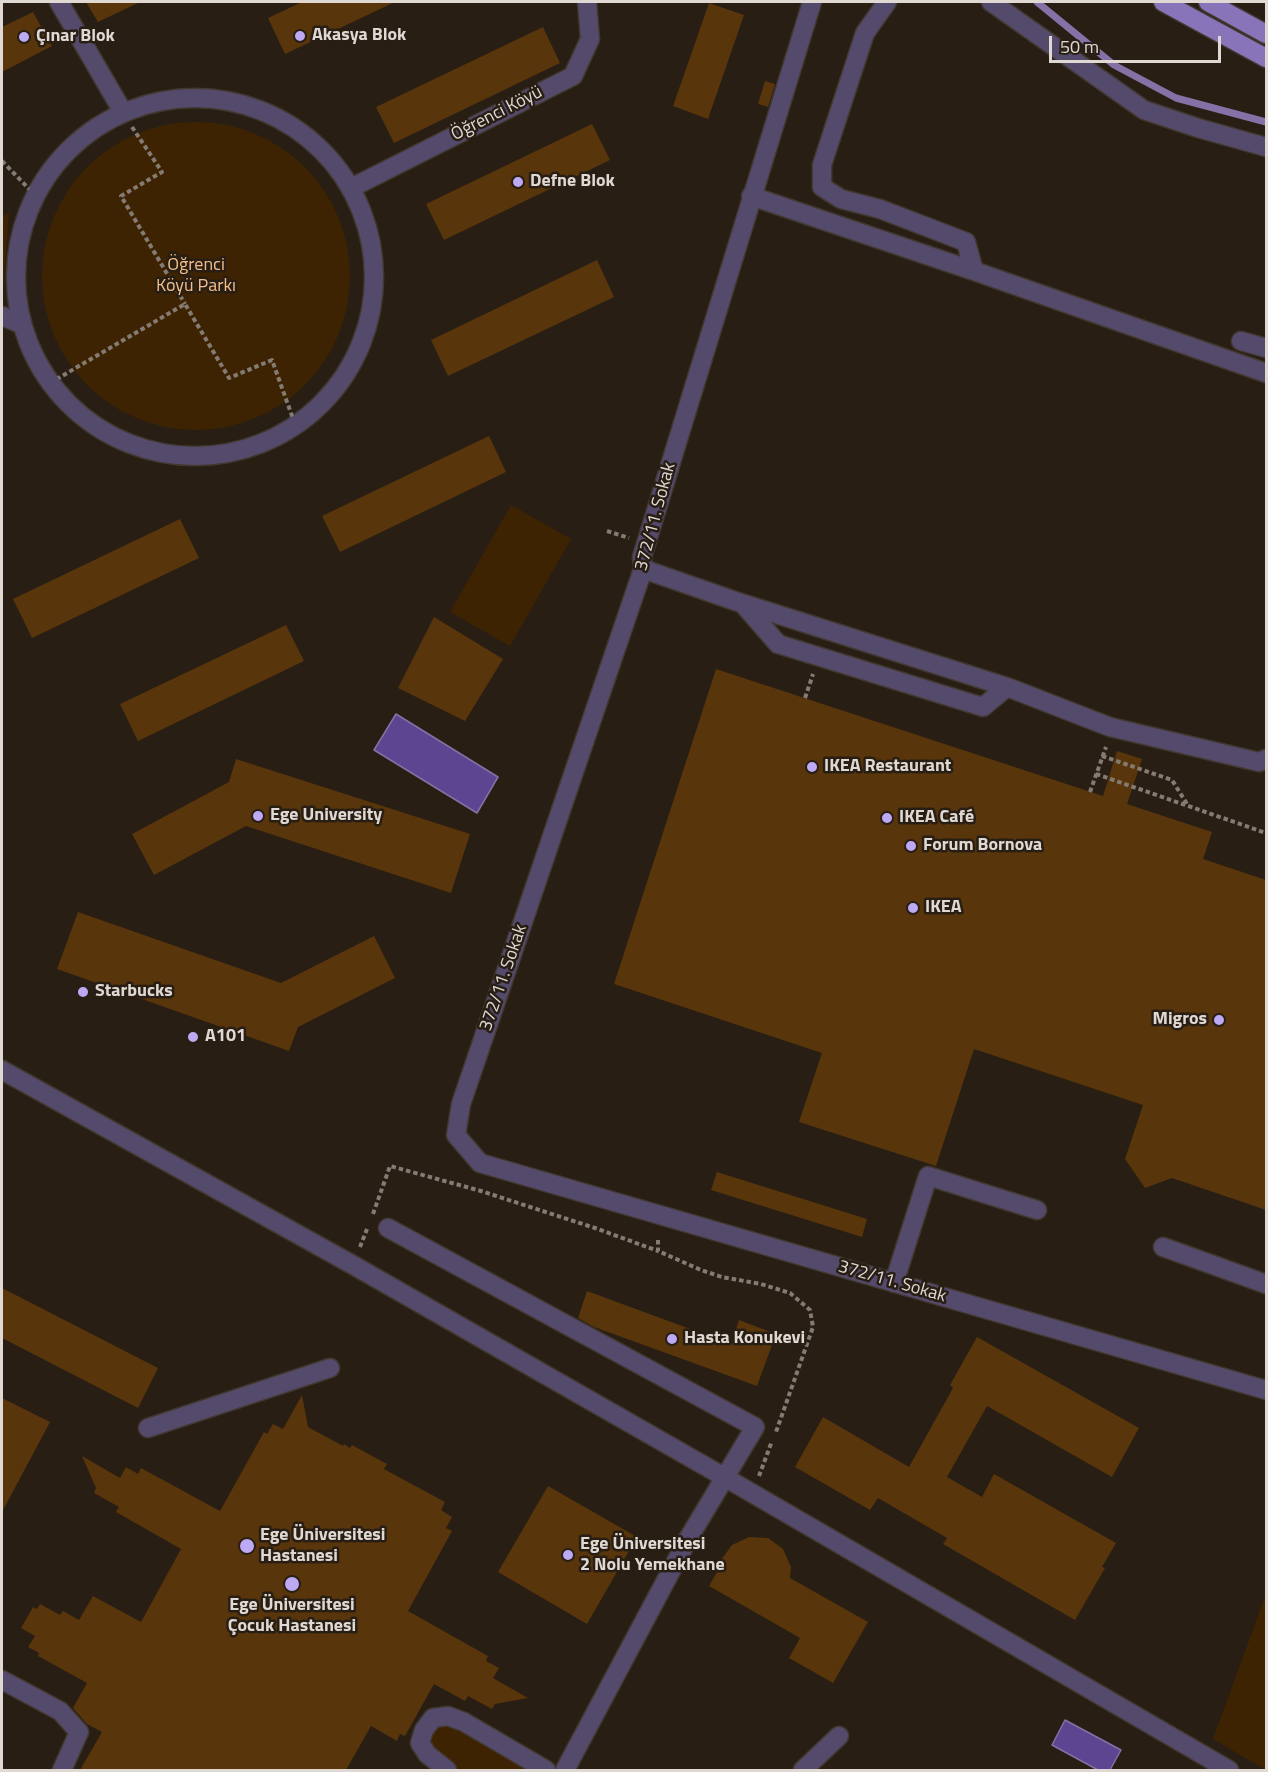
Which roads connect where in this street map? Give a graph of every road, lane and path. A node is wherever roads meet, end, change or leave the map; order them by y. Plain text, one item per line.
1 (59, 2) edge
2 (587, 2) edge
3 (887, 2) edge
4 (991, 2) edge
5 (1163, 2) edge
6 (1208, 2) edge
7 (812, 3) edge
8 (1266, 34) edge
9 (1266, 58) edge
10 (123, 112) junction
11 (1266, 147) edge
12 (2, 161) edge
13 (351, 188) junction
14 (35, 195) junction
15 (751, 196) junction
16 (974, 271) junction
17 (185, 304) junction
18 (2, 316) edge
19 (21, 324) junction
20 (1241, 341) dead end
21 (1266, 348) edge
22 (1266, 373) edge
23 (50, 383) junction
24 (296, 427) junction
25 (643, 569) junction
26 (743, 604) junction
27 (815, 668) dead end
28 (1007, 687) junction
29 (805, 698) dead end
30 (1109, 738) dead end
31 (1102, 756) junction
32 (1266, 759) edge
33 (1096, 774) junction
34 (1090, 792) dead end
35 (1187, 805) junction
36 (1266, 833) edge
37 (2, 1070) edge
38 (1037, 1210) dead end
39 (388, 1228) dead end
40 (658, 1240) dead end
41 (1163, 1247) dead end
42 (658, 1251) junction
43 (353, 1265) junction
44 (894, 1283) junction
45 (1266, 1284) edge
46 (330, 1368) dead end
47 (1266, 1390) edge
48 (148, 1428) dead end
49 (726, 1478) junction
50 (752, 1493) junction
51 (2, 1680) edge
52 (839, 1736) dead end
53 (62, 1770) edge
54 (447, 1770) edge
55 (546, 1770) edge
56 (565, 1770) edge
57 (803, 1770) edge
58 (1229, 1770) edge

1 - 10 street
2 - 13 street, Öğrenci Köyü
3 - 16 street
4 - 11 street
5 - 9 main road
6 - 8 main road
7 - 15 street, 372/11. Sokak
10 - 13 street
10 - 14 street
10 - 17 path
12 - 14 path
13 - 24 street
14 - 19 street
15 - 16 street
15 - 25 street, 372/11. Sokak
16 - 22 street
17 - 23 path
17 - 24 path
18 - 19 street
19 - 23 street
20 - 21 street
23 - 24 street
25 - 26 street
25 - 44 street, 372/11. Sokak
26 - 28 street
26 - 28 street
27 - 29 path
28 - 32 street
30 - 31 path
31 - 33 path
31 - 35 path
33 - 34 path
33 - 35 path
35 - 36 path
37 - 43 street
38 - 44 street
39 - 49 street
40 - 42 path
41 - 45 street
42 - 43 path
42 - 50 path
43 - 49 street
44 - 47 street, 372/11. Sokak
46 - 48 street
49 - 50 street
49 - 56 street
50 - 58 street
51 - 53 street
52 - 57 street
54 - 55 street

